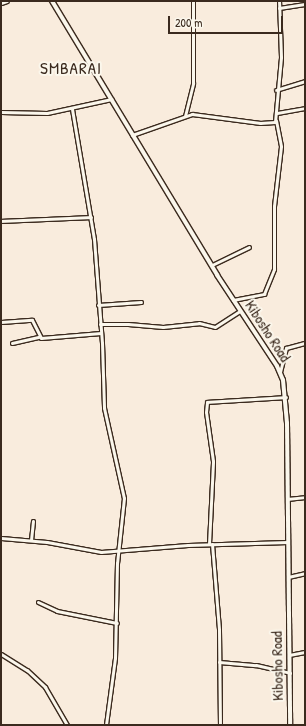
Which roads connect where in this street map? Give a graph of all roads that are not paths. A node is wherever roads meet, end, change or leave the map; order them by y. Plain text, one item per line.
1 (7, 1) edge
2 (52, 1) edge
3 (193, 1) edge
4 (279, 1) edge
5 (1, 3) edge
6 (305, 4) edge
7 (279, 8) junction
8 (305, 81) edge
9 (276, 90) junction
10 (111, 99) junction
11 (305, 108) edge
12 (72, 109) junction
13 (1, 112) edge
14 (277, 113) junction
15 (185, 116) junction
16 (276, 120) junction
17 (132, 135) junction
18 (91, 217) junction
19 (1, 221) edge
20 (249, 247) dead end
21 (212, 265) junction
22 (233, 300) junction
23 (141, 302) dead end
24 (98, 305) junction
25 (240, 311) junction
26 (1, 322) edge
27 (100, 324) junction
28 (101, 332) junction
29 (39, 337) junction
30 (12, 343) dead end
31 (305, 343) edge
32 (280, 372) junction
33 (286, 397) junction
34 (305, 496) edge
35 (287, 499) junction
36 (33, 521) dead end
37 (1, 538) edge
38 (31, 540) junction
39 (288, 542) junction
40 (210, 544) junction
41 (118, 551) junction
42 (305, 573) edge
43 (288, 577) junction
44 (38, 602) dead end
45 (117, 623) junction
46 (305, 652) edge
47 (1, 654) edge
48 (289, 655) junction
49 (219, 662) junction
50 (290, 673) junction
51 (68, 725) edge
52 (106, 725) edge
53 (220, 725) edge
54 (290, 725) edge

1 - 5 street
2 - 10 street, Kibosho Road
3 - 15 street
4 - 7 street
6 - 7 street
7 - 9 street
8 - 9 street
9 - 14 street
10 - 12 street
10 - 17 street, Kibosho Road
11 - 14 street
12 - 13 street
12 - 18 street
14 - 16 street
15 - 16 street
15 - 17 street
16 - 22 street
17 - 21 street, Kibosho Road
18 - 19 street
18 - 24 street
20 - 21 street
21 - 22 street, Kibosho Road
22 - 25 street, Kibosho Road
23 - 24 street
24 - 27 street
25 - 27 street
25 - 32 street, Kibosho Road
26 - 29 street
27 - 28 street
28 - 29 street
28 - 41 street
29 - 30 street
31 - 32 street
32 - 33 street, Kibosho Road
33 - 35 street, Kibosho Road
33 - 40 street
34 - 35 street
35 - 39 street, Kibosho Road
36 - 38 street
37 - 38 street
38 - 41 street
39 - 40 street
39 - 43 street, Kibosho Road
40 - 41 street
40 - 49 street
41 - 45 street
42 - 43 street
43 - 48 street, Kibosho Road
44 - 45 street
45 - 52 street
46 - 48 street
47 - 51 street
48 - 50 street, Kibosho Road
49 - 50 street
49 - 53 street
50 - 54 street, Kibosho Road

